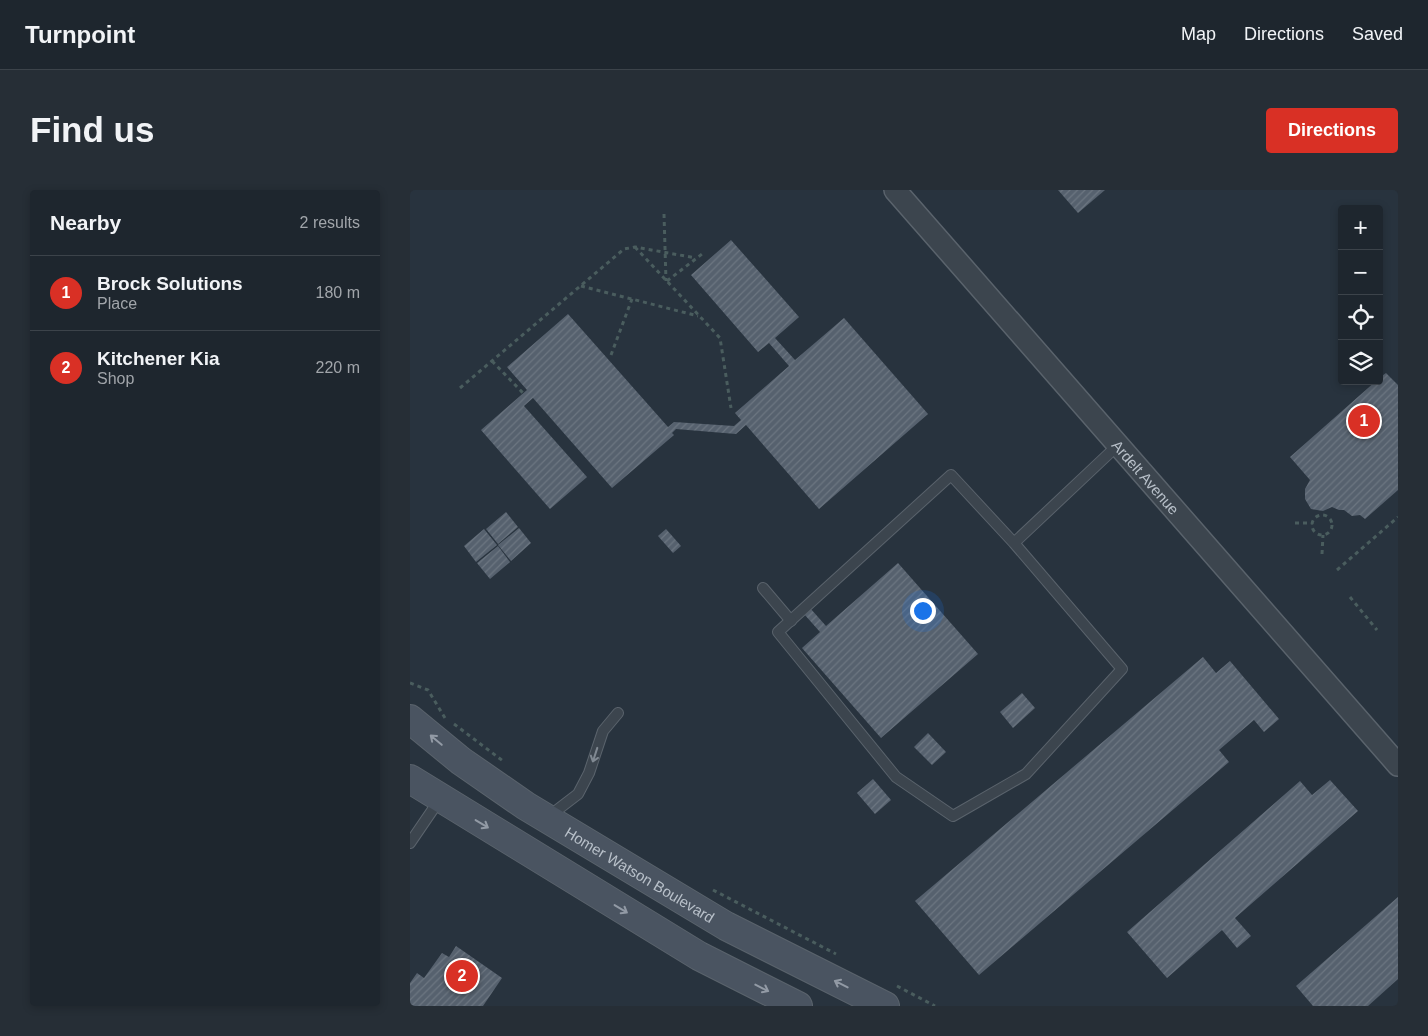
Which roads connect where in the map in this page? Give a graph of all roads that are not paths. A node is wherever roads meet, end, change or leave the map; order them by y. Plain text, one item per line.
1 (895, 190) edge
2 (1118, 446) junction
3 (1014, 543) junction
4 (763, 588) dead end
5 (791, 621) junction
6 (618, 713) dead end
7 (410, 719) edge
8 (1398, 765) edge
9 (410, 779) edge
10 (440, 799) junction
11 (547, 818) junction
12 (410, 843) edge
13 (888, 995) edge
14 (798, 1006) edge

1 - 2 street, Ardelt Avenue
2 - 3 lane
2 - 8 street, Ardelt Avenue
3 - 5 lane
3 - 5 lane
4 - 5 lane
6 -> 11 lane
11 -> 7 main road, Homer Watson Boulevard
9 - 10 main road
10 - 12 lane
10 -> 14 main road
13 -> 11 main road, Homer Watson Boulevard

